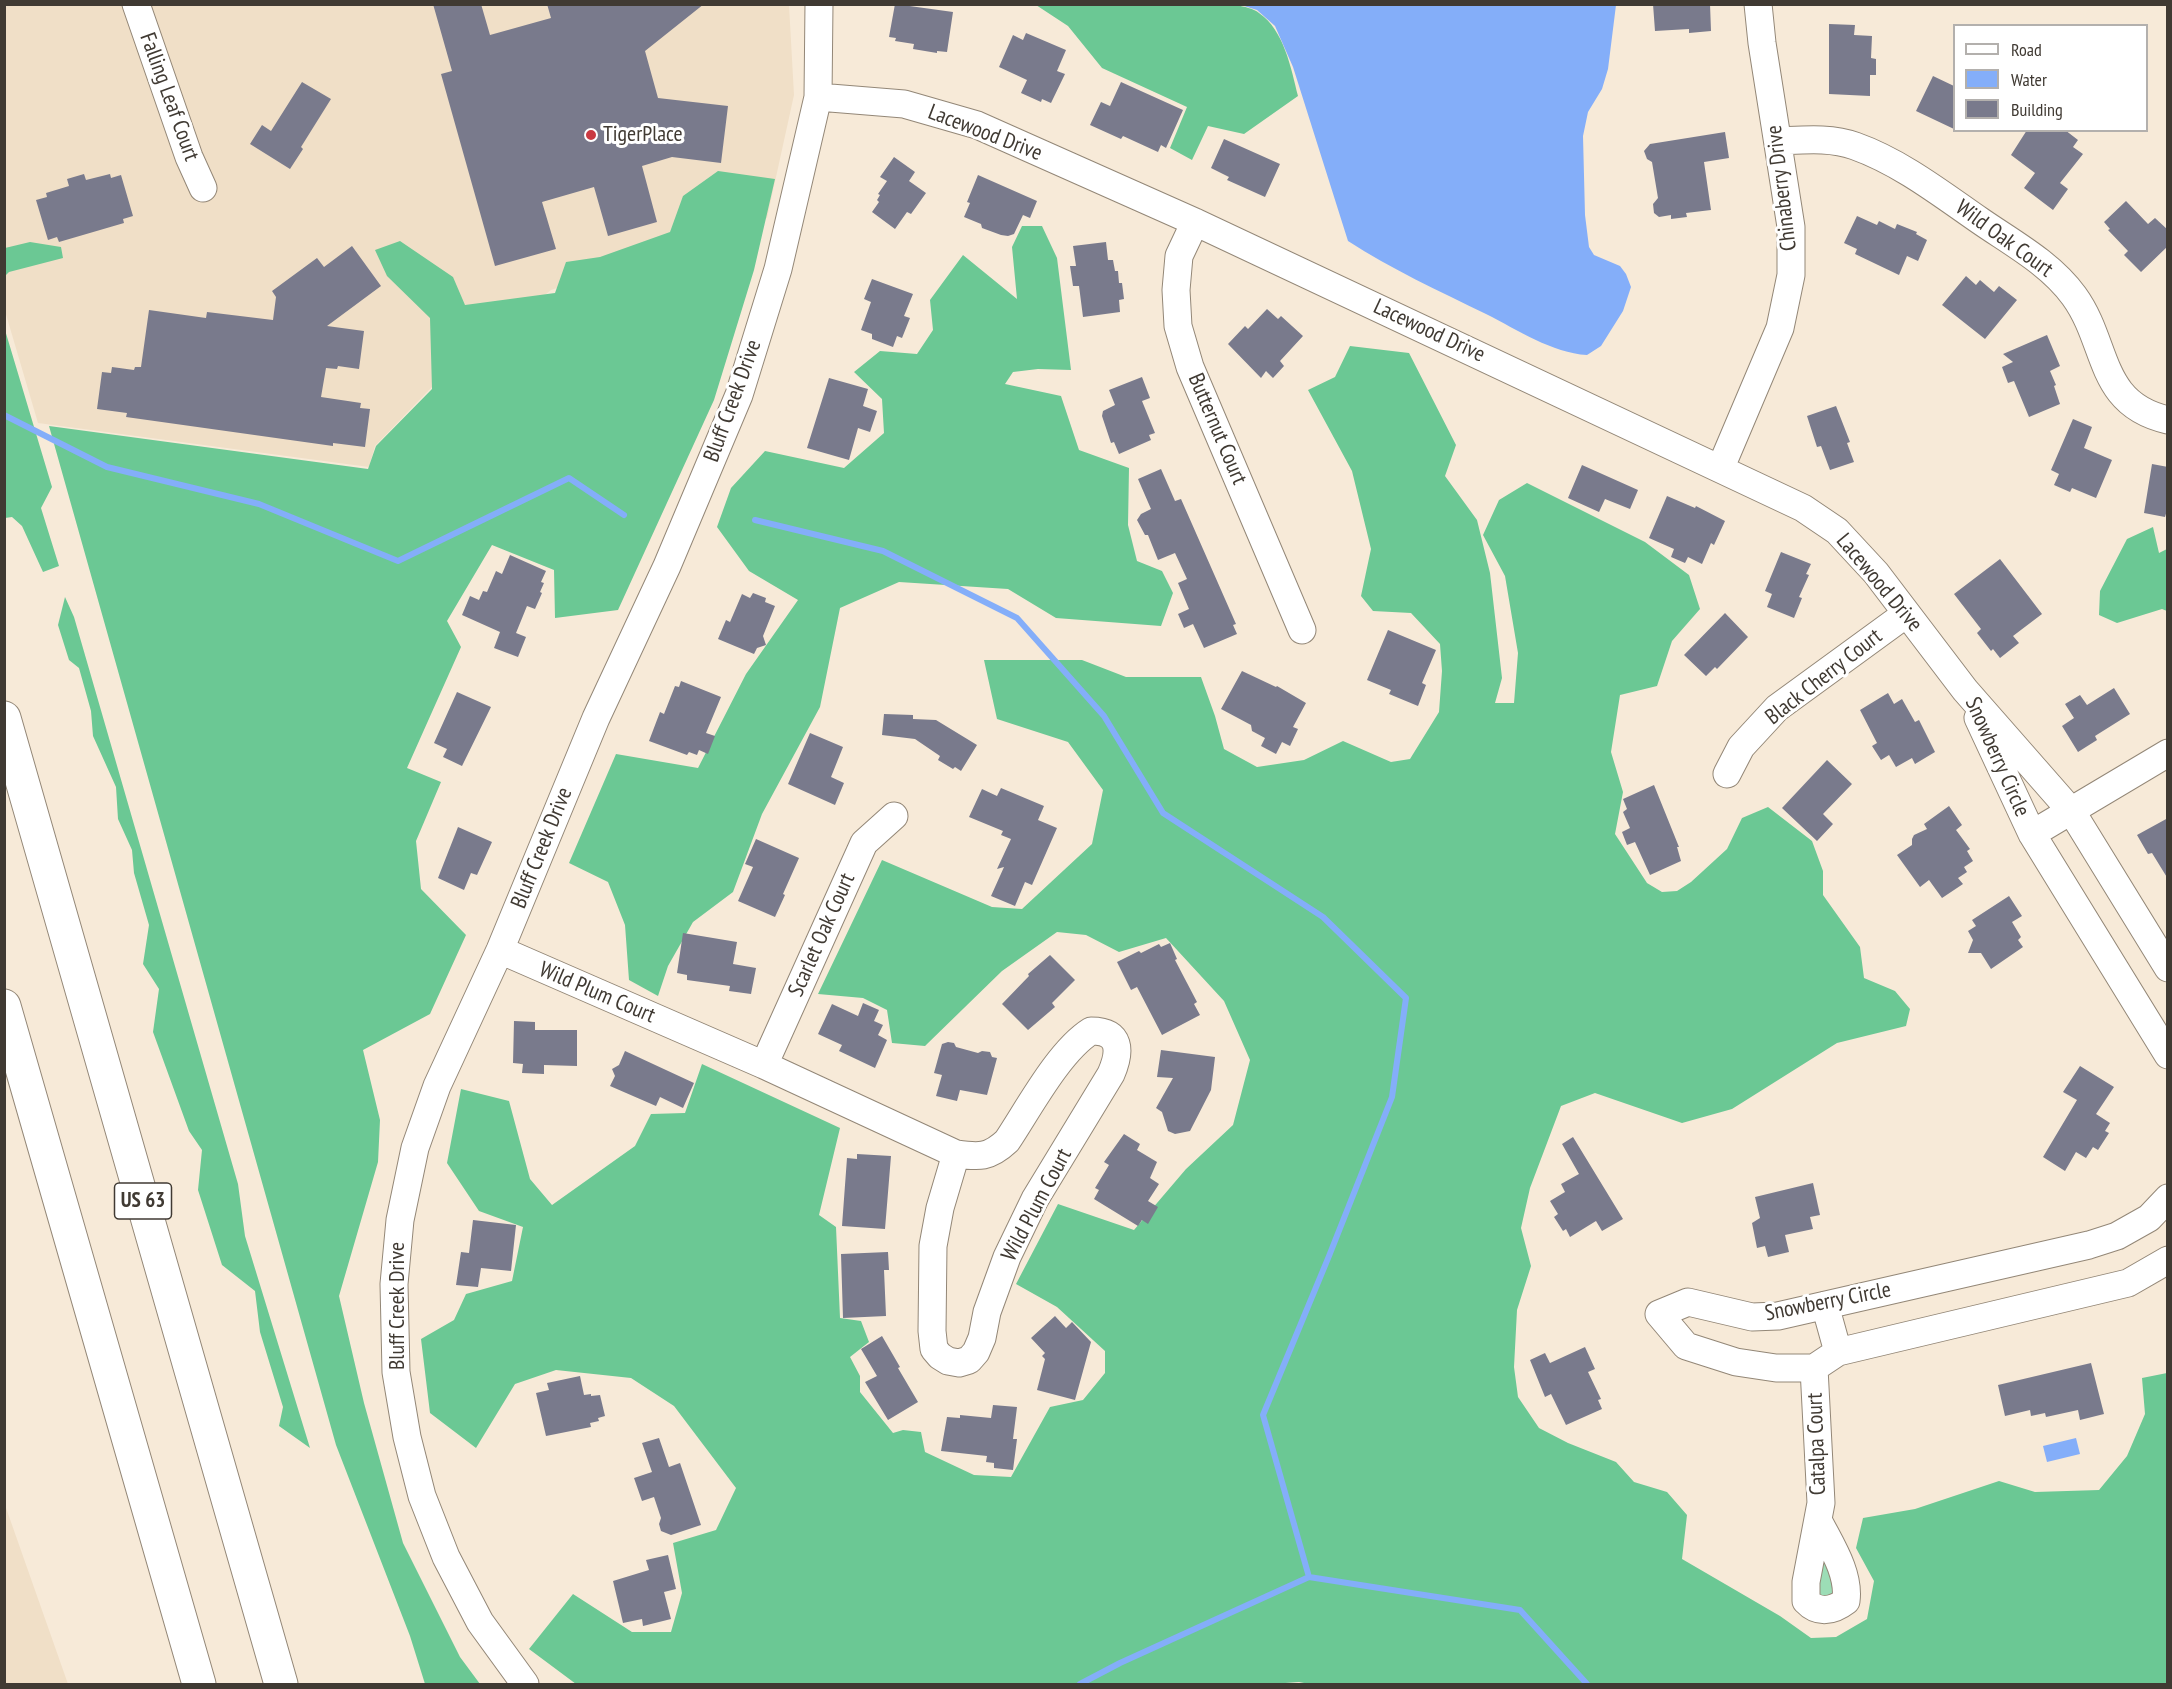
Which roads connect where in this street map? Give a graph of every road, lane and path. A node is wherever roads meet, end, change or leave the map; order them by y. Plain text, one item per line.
1 (136, 4) edge
2 (819, 4) edge
3 (1758, 4) edge
4 (818, 97) junction
5 (1778, 141) junction
6 (203, 188) dead end
7 (1195, 222) junction
8 (2168, 420) edge
9 (1720, 467) junction
10 (1906, 614) junction
11 (1302, 630) dead end
12 (1965, 690) junction
13 (4, 718) edge
14 (2168, 753) edge
15 (1727, 774) dead end
16 (2072, 812) junction
17 (894, 816) dead end
18 (2032, 834) junction
19 (500, 950) junction
20 (2168, 968) edge
21 (4, 1006) edge
22 (2168, 1055) edge
23 (764, 1065) junction
24 (956, 1154) junction
25 (2168, 1198) edge
26 (2168, 1260) edge
27 (1825, 1305) junction
28 (1838, 1353) junction
29 (1814, 1368) junction
30 (1818, 1520) dead end
31 (199, 1684) edge
32 (281, 1684) edge
33 (525, 1684) edge

1 - 6 street, Falling Leaf Court
2 - 4 street, Bluff Creek Drive
3 - 5 street, Chinaberry Drive
4 - 7 street, Lacewood Drive
4 - 19 street, Bluff Creek Drive
5 - 8 street, Wild Oak Court
5 - 9 street, Chinaberry Drive
7 - 9 street, Lacewood Drive
7 - 11 street, Butternut Court
9 - 10 street, Lacewood Drive
10 - 12 street, Lacewood Drive
10 - 15 street, Black Cherry Court
12 - 16 street, Snowberry Circle
12 - 18 street, Snowberry Circle
13 - 32 highway, US 63
14 - 16 street
16 - 18 street
16 - 20 street, Snowberry Circle
17 - 23 street, Scarlet Oak Court
18 - 22 street, Snowberry Circle
19 - 23 street, Wild Plum Court
19 - 33 street, Bluff Creek Drive
21 - 31 highway
23 - 24 street, Wild Plum Court
24 - 24 street, Wild Plum Court
25 - 27 street, Snowberry Circle
26 - 28 street
27 - 28 street
27 - 29 street, Snowberry Circle
28 - 29 street
29 - 30 street, Catalpa Court

